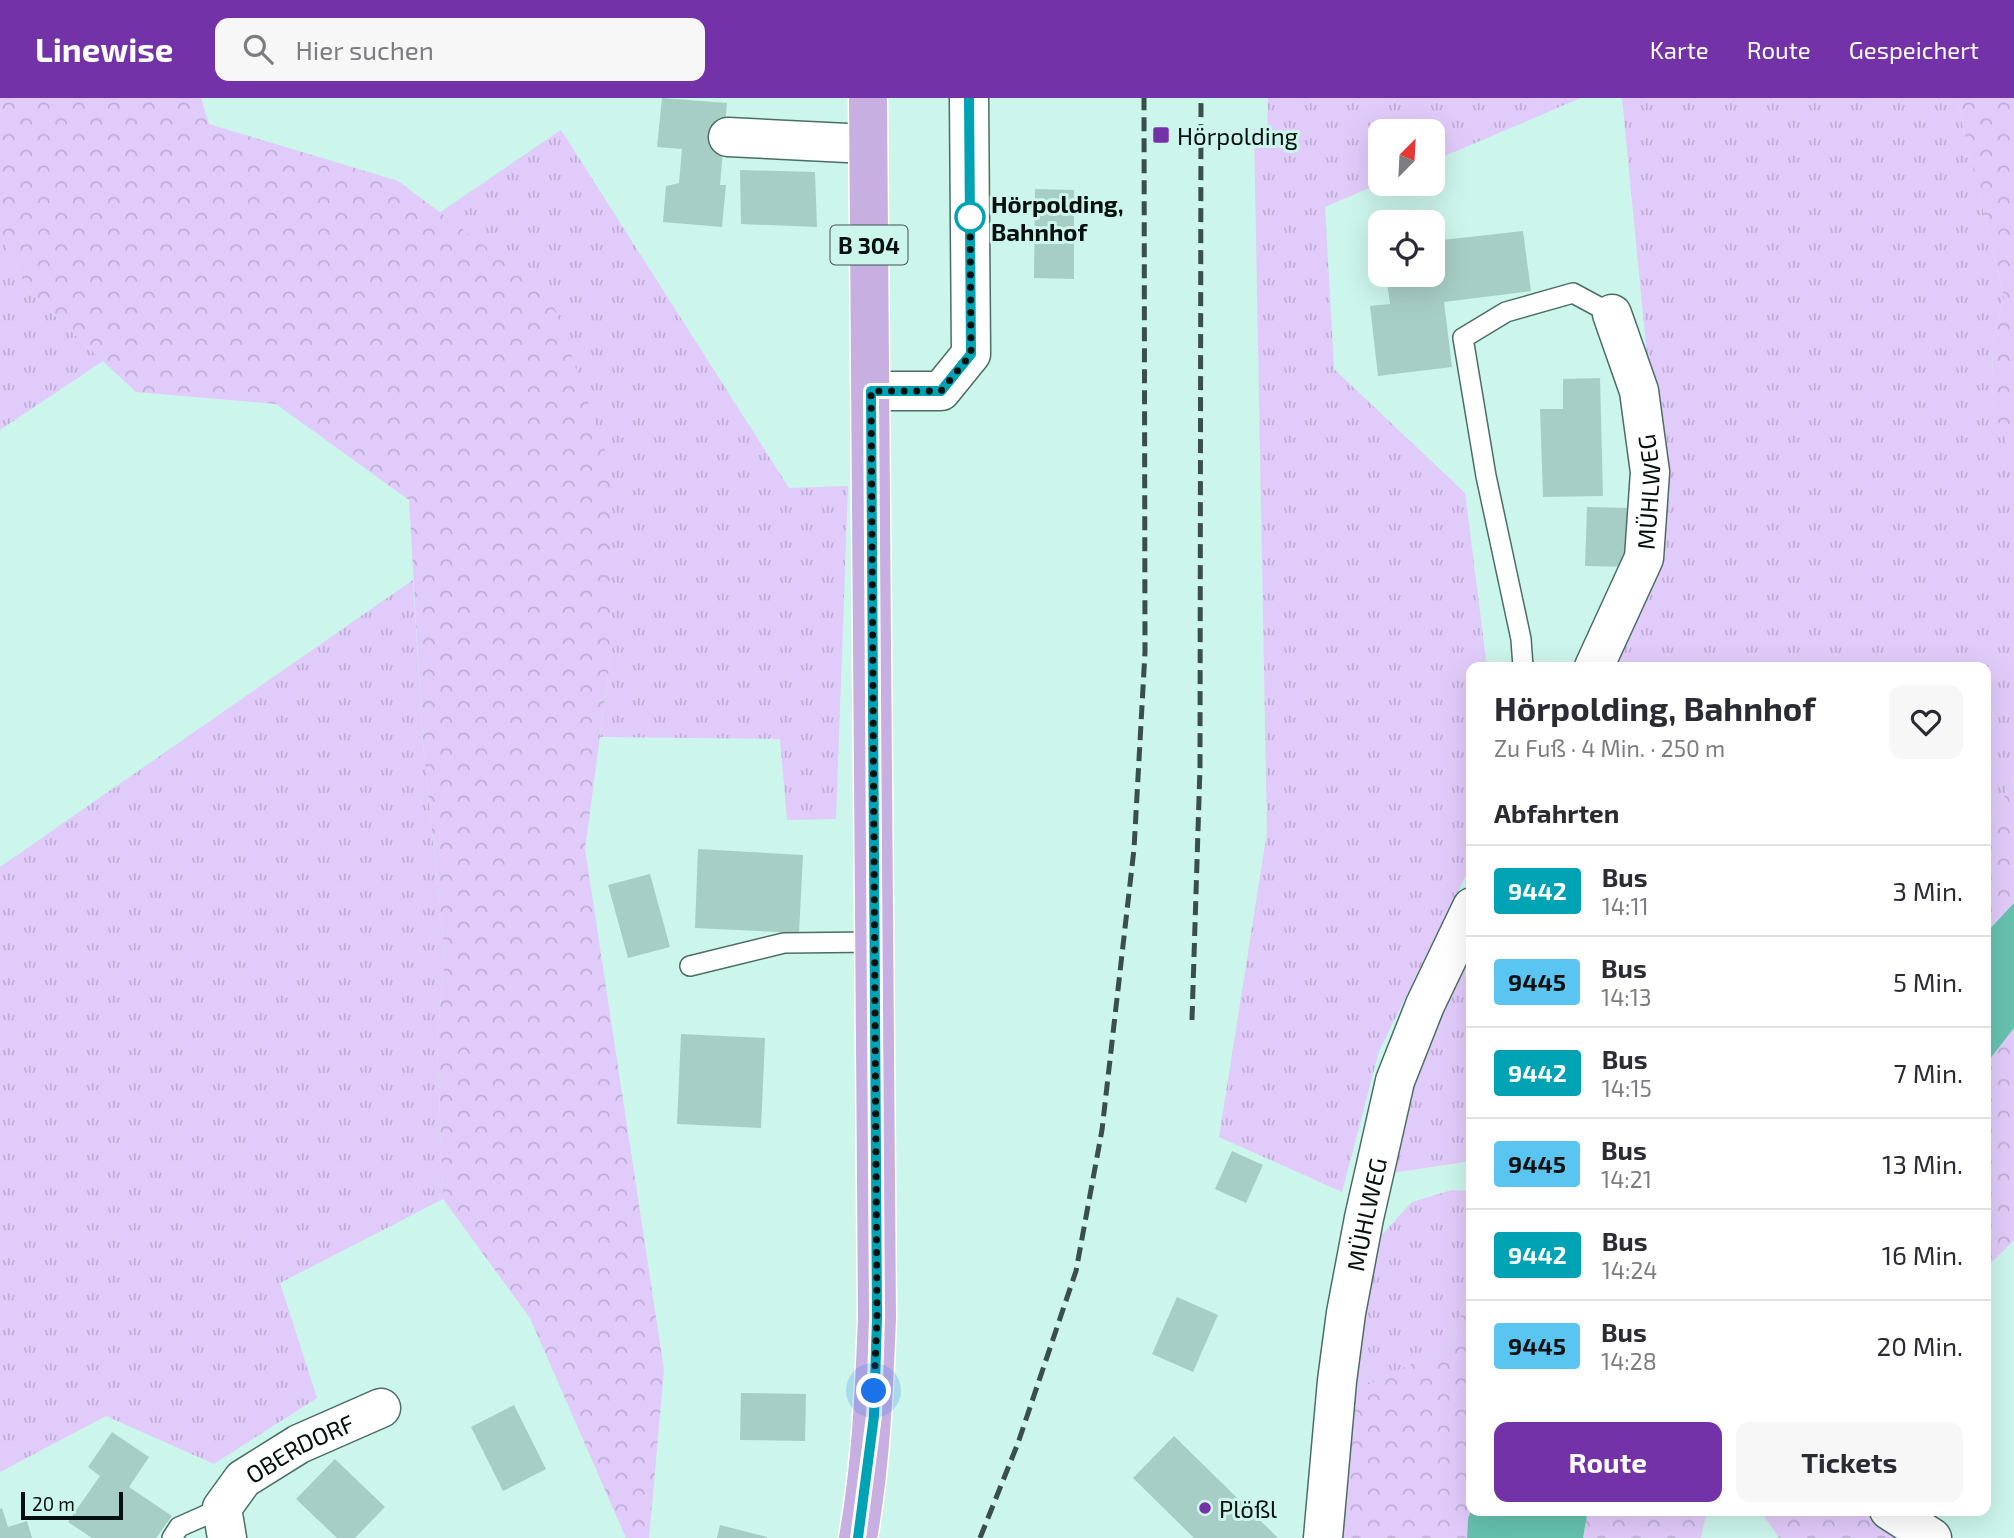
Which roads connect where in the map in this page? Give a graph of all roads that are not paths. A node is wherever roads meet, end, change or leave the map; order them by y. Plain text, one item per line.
1 (868, 98) edge
2 (969, 98) edge
3 (728, 137) dead end
4 (867, 144) junction
5 (1612, 314) joint
6 (871, 391) junction
7 (1523, 662) edge
8 (1596, 662) edge
9 (1466, 919) edge
10 (874, 942) junction
11 (690, 965) dead end
12 (381, 1408) dead end
13 (1898, 1516) edge
14 (224, 1523) edge
15 (172, 1538) edge
16 (858, 1538) edge
17 (1323, 1538) edge
18 (1932, 1538) edge

1 - 4 main road, B 304
2 - 6 street
3 - 4 street
4 - 6 main road, B 304
5 - 7 lane
5 - 8 street, MÜHLWEG
6 - 10 main road, B 304
9 - 17 street, MÜHLWEG
10 - 11 lane
10 - 16 main road, B 304
12 - 14 street, OBERDORF
13 - 18 street
14 - 15 lane

